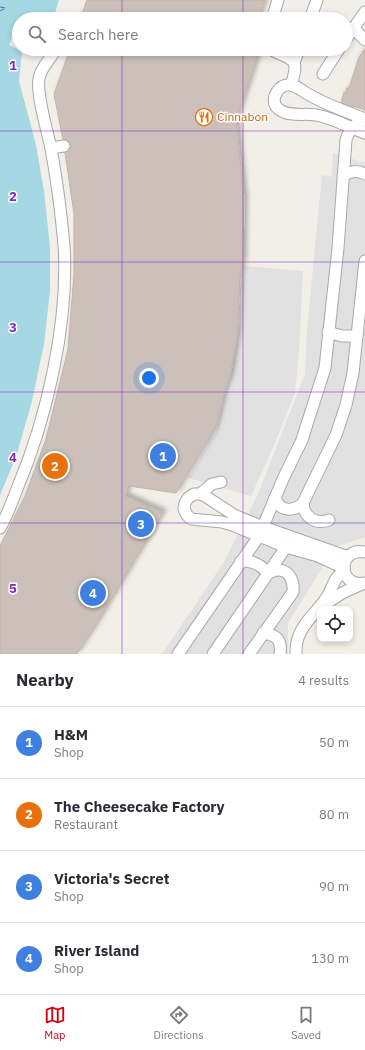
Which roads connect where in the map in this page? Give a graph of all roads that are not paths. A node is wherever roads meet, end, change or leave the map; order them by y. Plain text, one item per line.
1 (278, 0) edge
2 (317, 0) edge
3 (274, 12) edge
4 (313, 12) edge
5 (365, 12) edge
6 (353, 28) joint
7 (365, 40) edge
8 (51, 56) edge
9 (286, 56) edge
10 (297, 56) edge
11 (335, 56) edge
12 (294, 63) junction
13 (323, 74) dead end
14 (291, 85) junction
15 (314, 97) junction
16 (308, 114) junction
17 (365, 120) edge
18 (351, 128) junction
19 (365, 133) edge
20 (64, 146) dead end
21 (51, 148) junction
22 (365, 174) edge
23 (343, 176) junction
24 (365, 261) edge
25 (328, 332) junction
26 (359, 339) edge
27 (221, 482) dead end
28 (200, 494) junction
29 (275, 498) junction
30 (303, 503) junction
31 (222, 508) junction
32 (329, 520) dead end
33 (216, 522) junction
34 (0, 528) edge
35 (261, 532) junction
36 (286, 547) junction
37 (363, 550) edge
38 (348, 557) junction
39 (241, 561) junction
40 (344, 570) junction
41 (268, 573) junction
42 (365, 583) edge
43 (316, 611) junction
44 (263, 633) junction
45 (178, 654) edge
46 (213, 654) edge
47 (249, 654) edge
48 (280, 654) edge
49 (296, 654) edge

1 - 3 street
2 - 4 street
5 - 6 street
6 - 7 street
8 - 21 street
9 - 12 street
10 - 12 street
11 - 13 street
12 - 14 street
14 - 15 street
14 - 16 street
15 - 16 street
15 - 17 street
16 - 18 street
17 - 18 street
18 - 19 street
18 - 23 street
20 - 21 street
21 - 34 street
22 - 23 street
23 - 25 street
24 - 26 street
25 - 26 street
25 - 29 street
26 - 30 street
27 - 28 street
28 - 31 street
28 - 33 street
29 - 30 street
29 - 35 street
30 - 32 street
31 - 33 street
31 - 35 street
33 - 35 street
35 - 36 street
35 - 38 street
35 - 39 street
36 - 40 street
36 - 41 street
37 - 38 street
38 - 40 street
39 - 41 street
39 - 45 street
40 - 42 street
40 - 43 street
41 - 44 street
41 - 46 street
42 - 43 street
43 - 49 street
44 - 47 street
44 - 48 street

